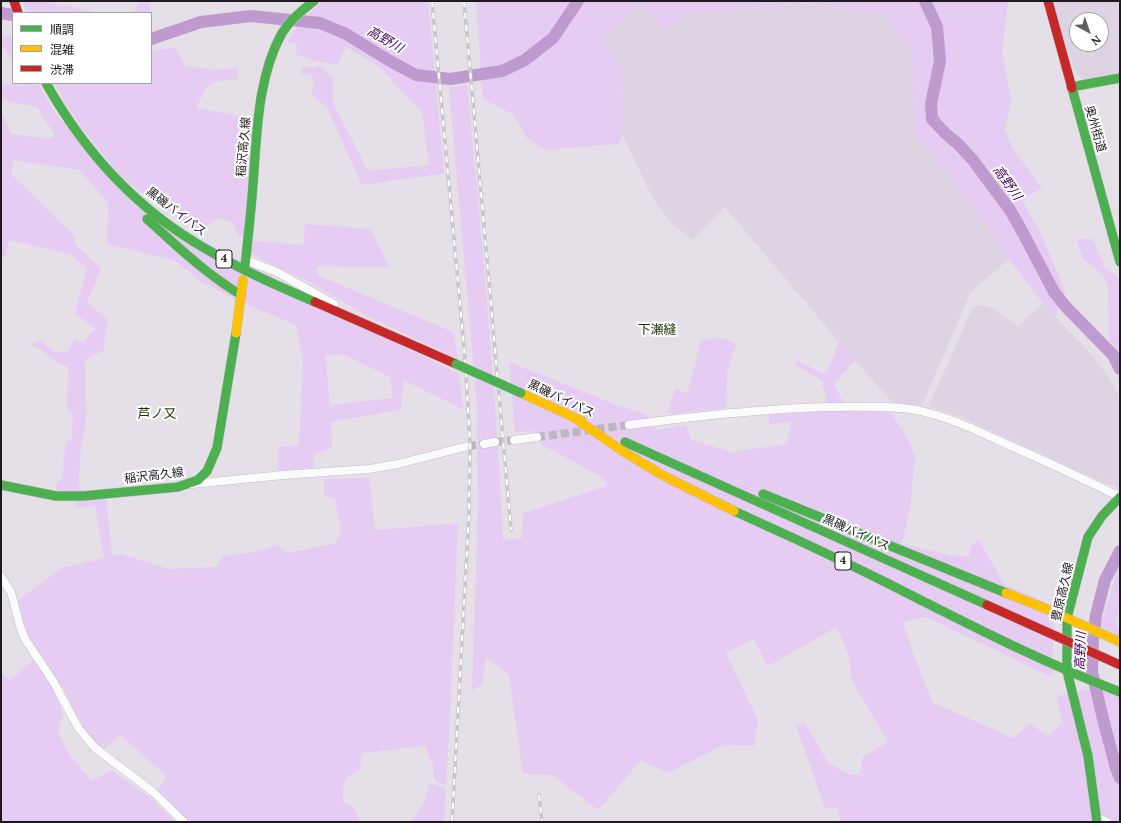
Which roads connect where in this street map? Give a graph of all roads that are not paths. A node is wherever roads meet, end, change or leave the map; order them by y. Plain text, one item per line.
1 (14, 1) edge
2 (314, 1) edge
3 (1048, 1) edge
4 (18, 12) edge
5 (1120, 78) edge
6 (47, 84) edge
7 (1071, 87) junction
8 (104, 167) junction
9 (112, 176) junction
10 (180, 221) dead end
11 (1116, 233) edge
12 (243, 261) joint
13 (1120, 262) edge
14 (243, 280) dead end
15 (241, 295) junction
16 (370, 326) junction
17 (573, 417) junction
18 (629, 425) tunnel mouth
19 (537, 437) tunnel mouth
20 (514, 440) tunnel mouth
21 (495, 442) tunnel mouth
22 (484, 444) tunnel mouth
23 (468, 446) tunnel mouth
24 (651, 455) junction
25 (1, 479) edge
26 (190, 484) junction
27 (5, 486) edge
28 (1120, 497) edge
29 (1, 577) edge
30 (1068, 618) junction
31 (1120, 642) edge
32 (1120, 665) edge
33 (1067, 671) junction
34 (1120, 692) edge
35 (1097, 820) edge
36 (184, 822) edge
37 (1107, 822) edge

1 - 4 main road
2 - 12 main road, 稲沢高久線
3 - 7 main road, 奥州街道
5 - 7 main road
6 - 8 main road, 黒磯バイパス / 4
7 - 11 main road, 奥州街道
8 - 9 main road, 黒磯バイパス / 4
8 - 15 main road, 4
9 - 10 main road, 4
9 - 16 main road, 黒磯バイパス / 4
11 - 13 main road, 奥州街道
12 - 16 street
14 - 15 main road, 稲沢高久線
15 - 26 main road, 稲沢高久線
16 - 17 main road, 黒磯バイパス / 4, bridge
17 - 24 main road, 黒磯バイパス / 4
17 - 33 main road, 4
18 - 28 street
19 - 20 street
21 - 22 street
23 - 26 street
24 - 30 main road, 4
24 - 32 main road, 黒磯バイパス / 4, bridge
25 - 27 main road
26 - 27 main road, 稲沢高久線
28 - 30 main road, 豊原高久線
29 - 36 street
30 - 31 main road, 4
30 - 33 main road, 豊原高久線
33 - 34 main road, 4
33 - 35 main road, 豊原高久線
35 - 37 street

